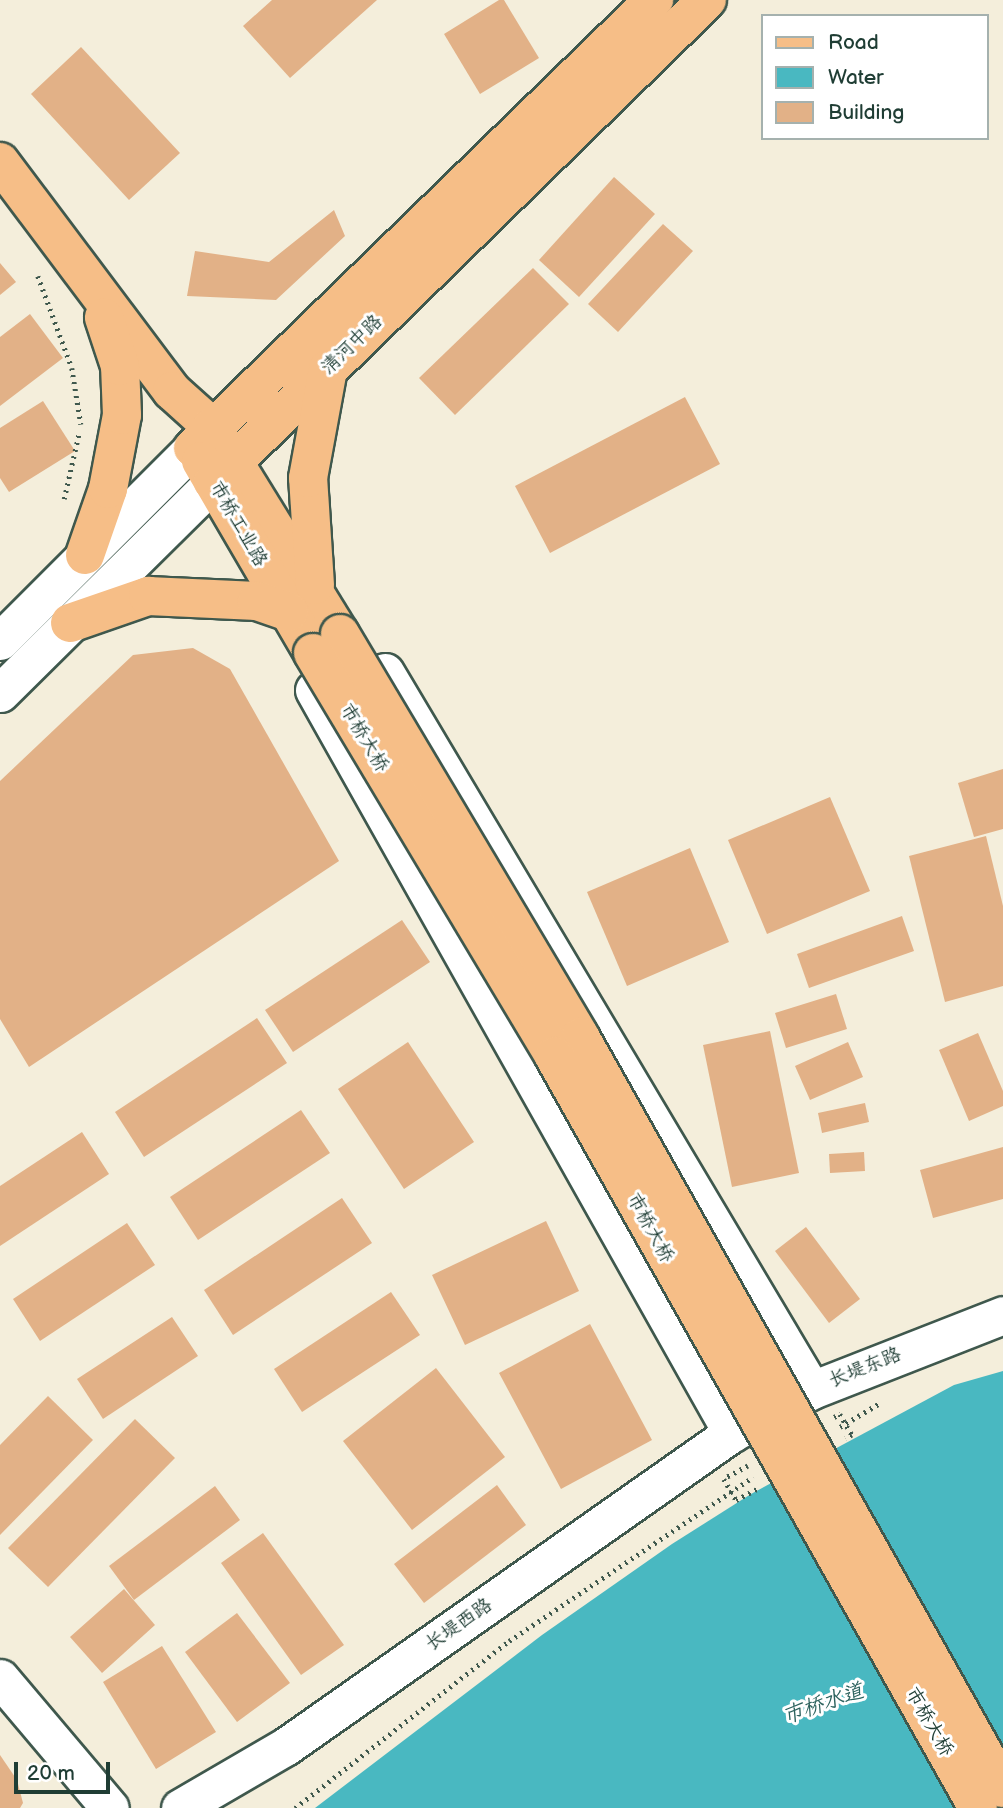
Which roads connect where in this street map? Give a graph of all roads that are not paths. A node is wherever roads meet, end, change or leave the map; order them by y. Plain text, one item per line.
1 (654, 0) edge
2 (707, 0) edge
3 (0, 162) edge
4 (94, 289) junction
5 (328, 369) junction
6 (203, 438) junction
7 (223, 472) junction
8 (85, 555) junction
9 (303, 605) junction
10 (70, 623) junction
11 (0, 641) edge
12 (327, 643) junction
13 (0, 693) edge
14 (1003, 1315) edge
15 (811, 1390) junction
16 (732, 1433) junction
17 (0, 1678) edge
18 (1003, 1788) edge
19 (110, 1808) edge
20 (180, 1808) edge
21 (978, 1808) edge

1 - 6 main road, 清河中路
2 - 5 main road, 清河中路
3 - 4 main road, 市桥工业路
4 - 6 main road, 市桥工业路
4 - 8 main road
5 - 7 main road, 清河中路
5 - 9 main road
6 - 7 main road, 市桥工业路
6 - 8 street, 清河中路
7 - 9 main road, 市桥工业路
7 - 10 street, 清河中路
8 - 11 street, 清河中路
9 - 10 main road
9 - 12 main road, 市桥工业路
9 - 15 street
9 - 16 street
10 - 13 street, 清河中路
12 - 18 main road, 市桥大桥, bridge
12 - 21 main road, 市桥大桥, bridge
14 - 15 street, 长堤东路
15 - 16 street, 长堤东路
16 - 20 street, 长堤西路
17 - 19 street

